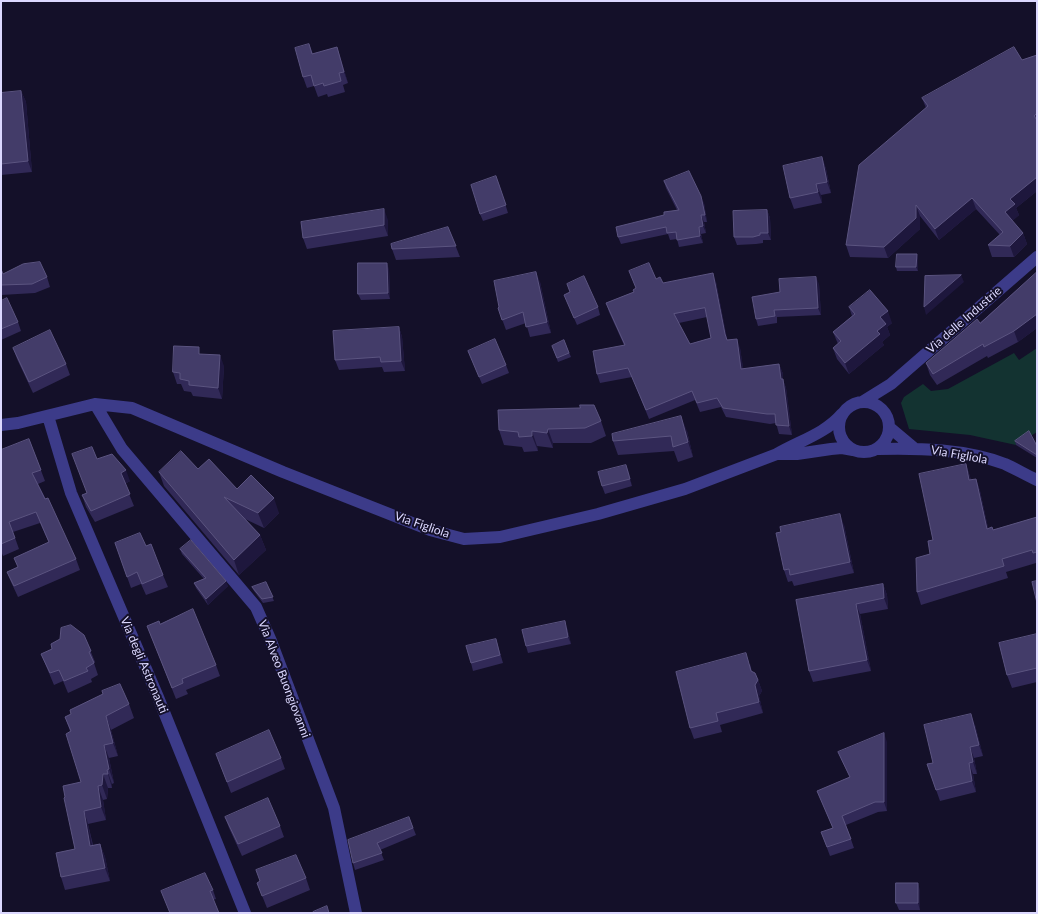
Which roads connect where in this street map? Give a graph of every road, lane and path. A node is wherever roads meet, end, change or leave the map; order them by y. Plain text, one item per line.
1 (1037, 257) edge
2 (891, 384) junction
3 (862, 402) junction
4 (96, 404) junction
5 (884, 412) junction
6 (842, 414) junction
7 (48, 416) junction
8 (1, 425) edge
9 (889, 427) junction
10 (914, 448) junction
11 (878, 449) junction
12 (853, 450) junction
13 (777, 454) junction
14 (1037, 480) edge
15 (245, 913) edge
16 (356, 913) edge

1 - 2 street, Via delle Industrie
2 - 3 street, Via delle Industrie
2 - 5 street
3 - 5 street
3 - 6 street, Via delle Industrie
4 - 7 street, Via Figliola
4 - 13 street, Via Figliola
4 - 16 street, Via Alveo Buongiovanni
5 - 9 street
6 - 12 street
6 - 13 street, Via delle Industrie
7 - 8 street, Via Figliola
7 - 15 street, Via degli Astronauti
9 - 10 street
9 - 11 street
10 - 11 street, Via Figliola
10 - 14 street, Via Figliola
11 - 12 street
12 - 13 street, Via Figliola

